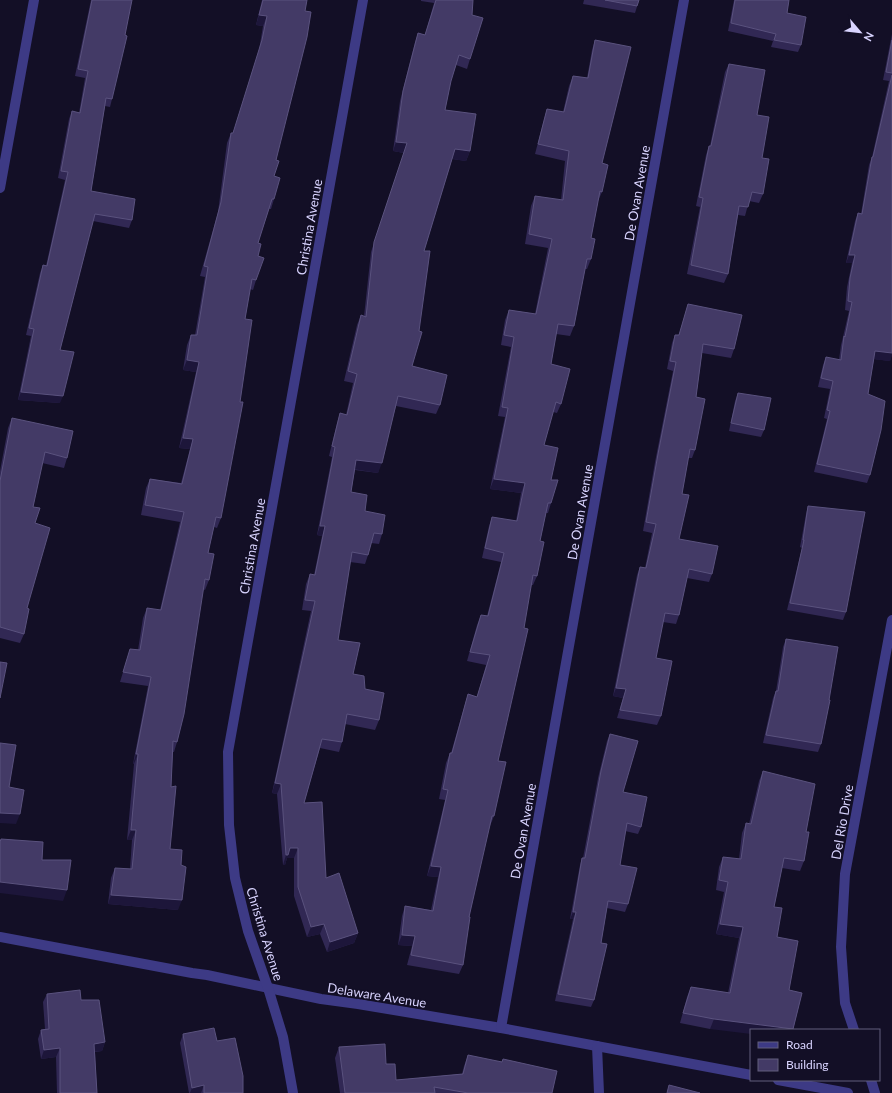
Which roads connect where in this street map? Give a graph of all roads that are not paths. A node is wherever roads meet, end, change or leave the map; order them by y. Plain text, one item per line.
1 (34, 0) edge
2 (363, 0) edge
3 (684, 0) edge
4 (0, 188) edge
5 (892, 620) edge
6 (0, 938) edge
7 (268, 988) junction
8 (501, 1028) junction
9 (854, 1029) edge
10 (597, 1046) junction
11 (750, 1075) edge
12 (783, 1081) edge
13 (871, 1081) edge
14 (293, 1093) edge
15 (599, 1093) edge
16 (848, 1093) edge
17 (875, 1093) edge

1 - 4 street
2 - 7 street, Christina Avenue
3 - 8 street, De Ovan Avenue
5 - 9 street, Del Rio Drive
6 - 7 street, Delaware Avenue
7 - 8 street, Delaware Avenue
7 - 14 street, Christina Avenue
8 - 10 street, Delaware Avenue
10 - 11 street, Delaware Avenue
10 - 15 street
12 - 16 street
13 - 17 street

